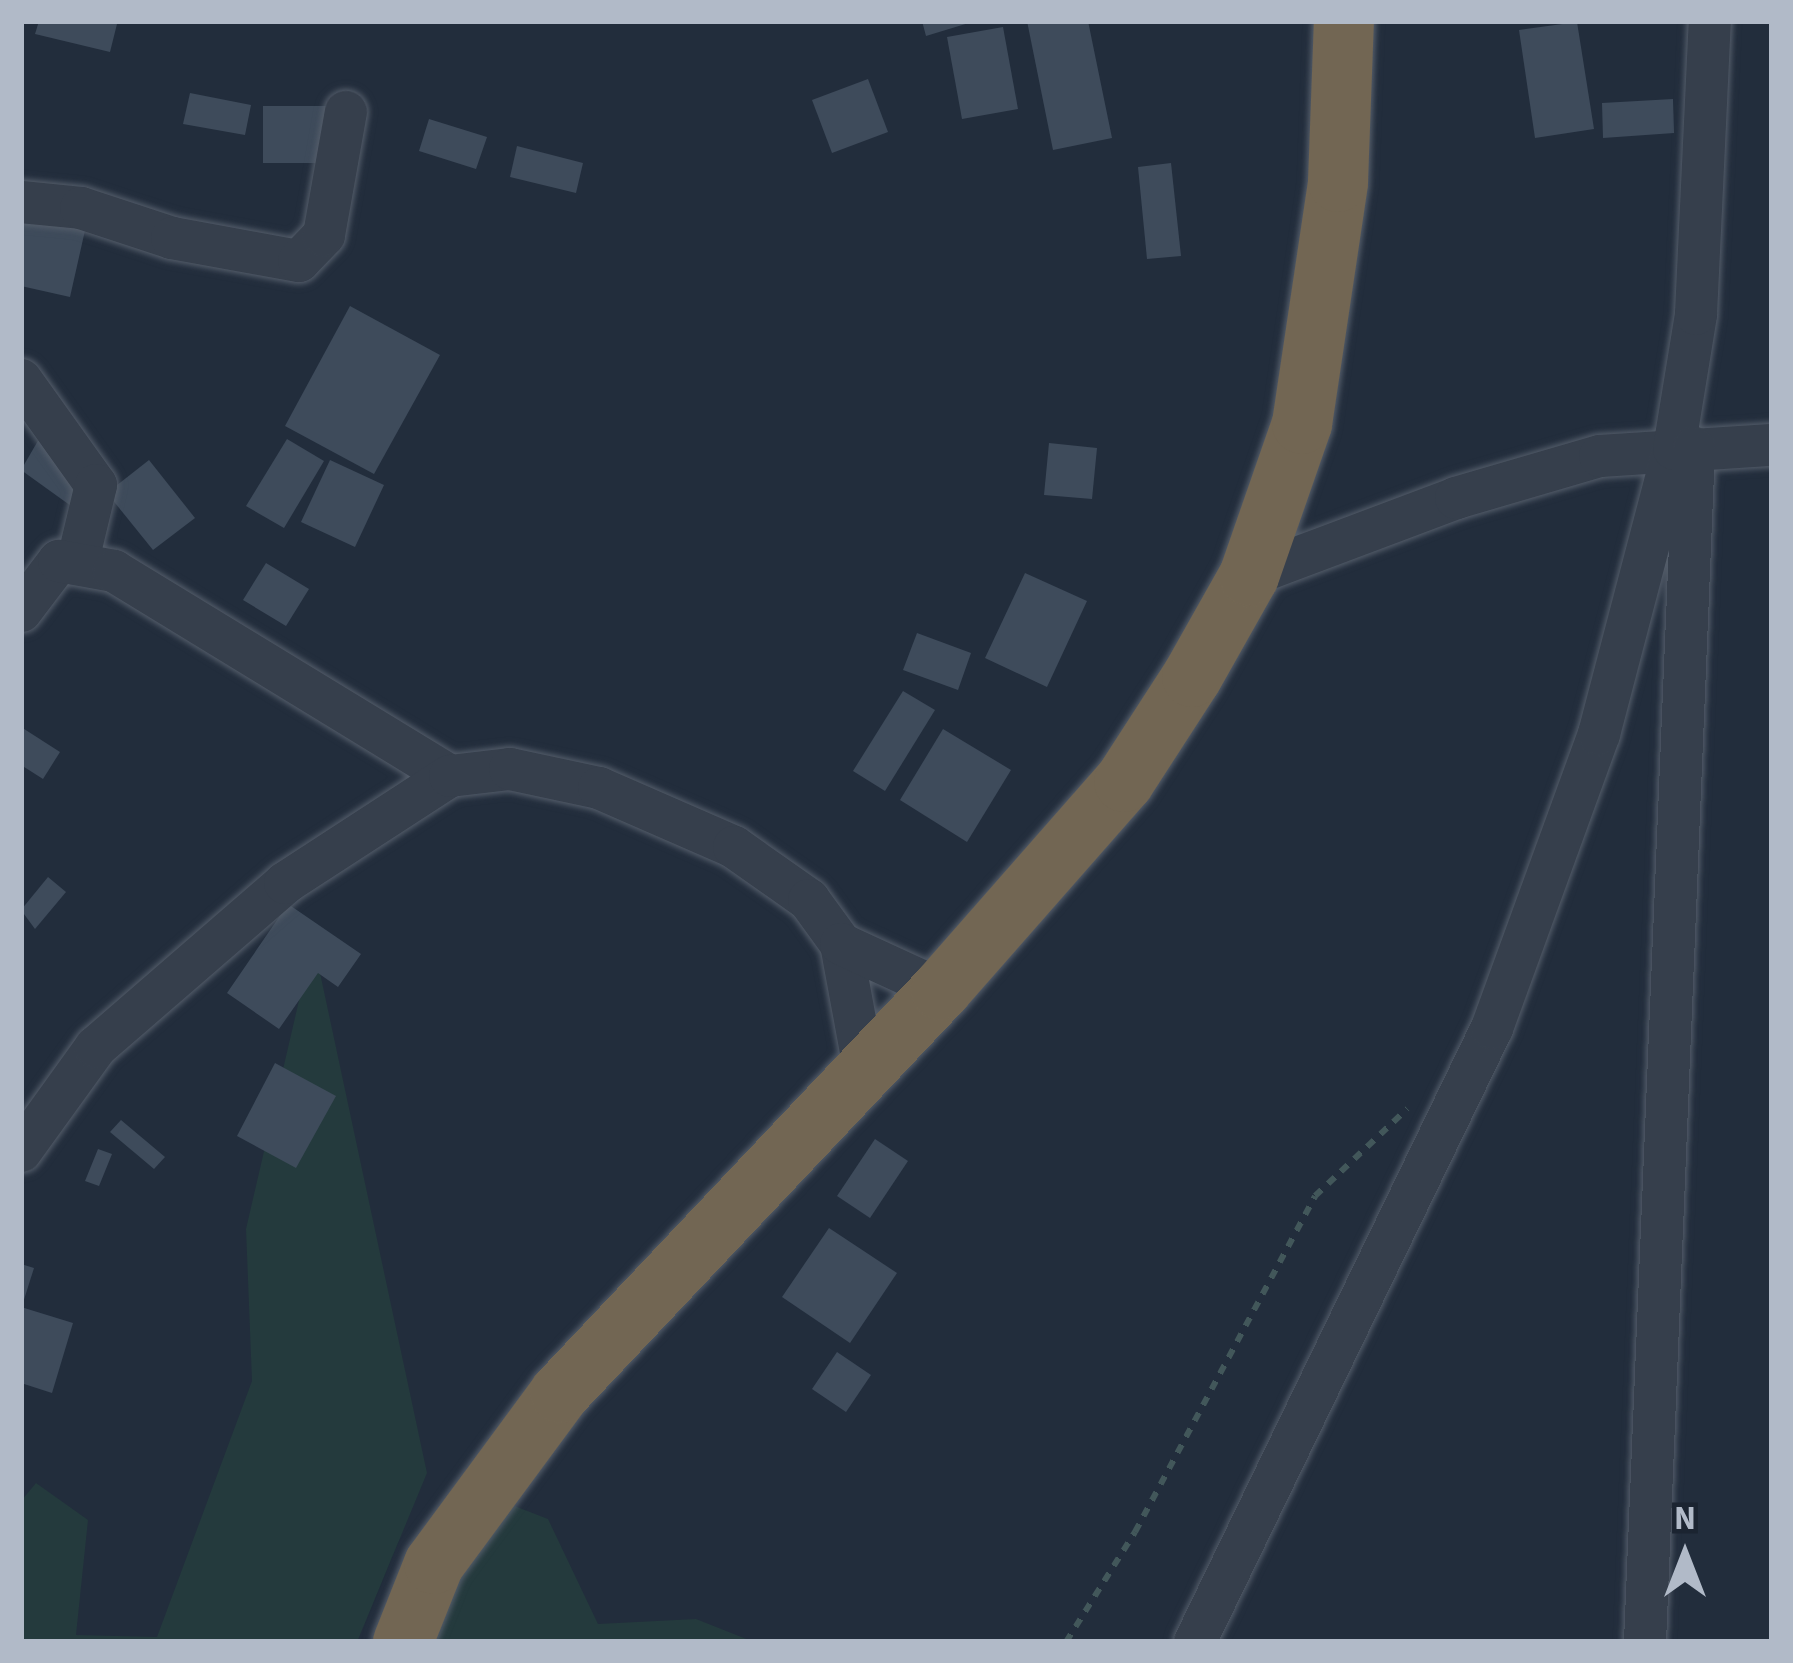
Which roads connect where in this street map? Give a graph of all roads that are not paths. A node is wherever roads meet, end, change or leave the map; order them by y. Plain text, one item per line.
1 (1344, 21) edge
2 (1709, 21) edge
3 (346, 112) dead end
4 (21, 202) edge
5 (21, 380) edge
6 (1772, 445) edge
7 (1684, 448) junction
8 (78, 560) junction
9 (1249, 576) junction
10 (21, 611) edge
11 (450, 776) junction
12 (841, 944) junction
13 (941, 990) junction
14 (864, 1068) junction
15 (21, 1151) edge
16 (403, 1642) edge
17 (1195, 1642) edge
18 (1646, 1642) edge

1 - 9 highway
2 - 7 street
3 - 4 street
5 - 8 street
6 - 7 street
7 - 9 street
7 - 17 street
7 - 18 street
8 - 10 street
8 - 11 street
9 - 13 highway
11 - 12 street
11 - 15 street
12 - 13 street
12 - 14 street
13 - 14 highway
14 - 16 highway

